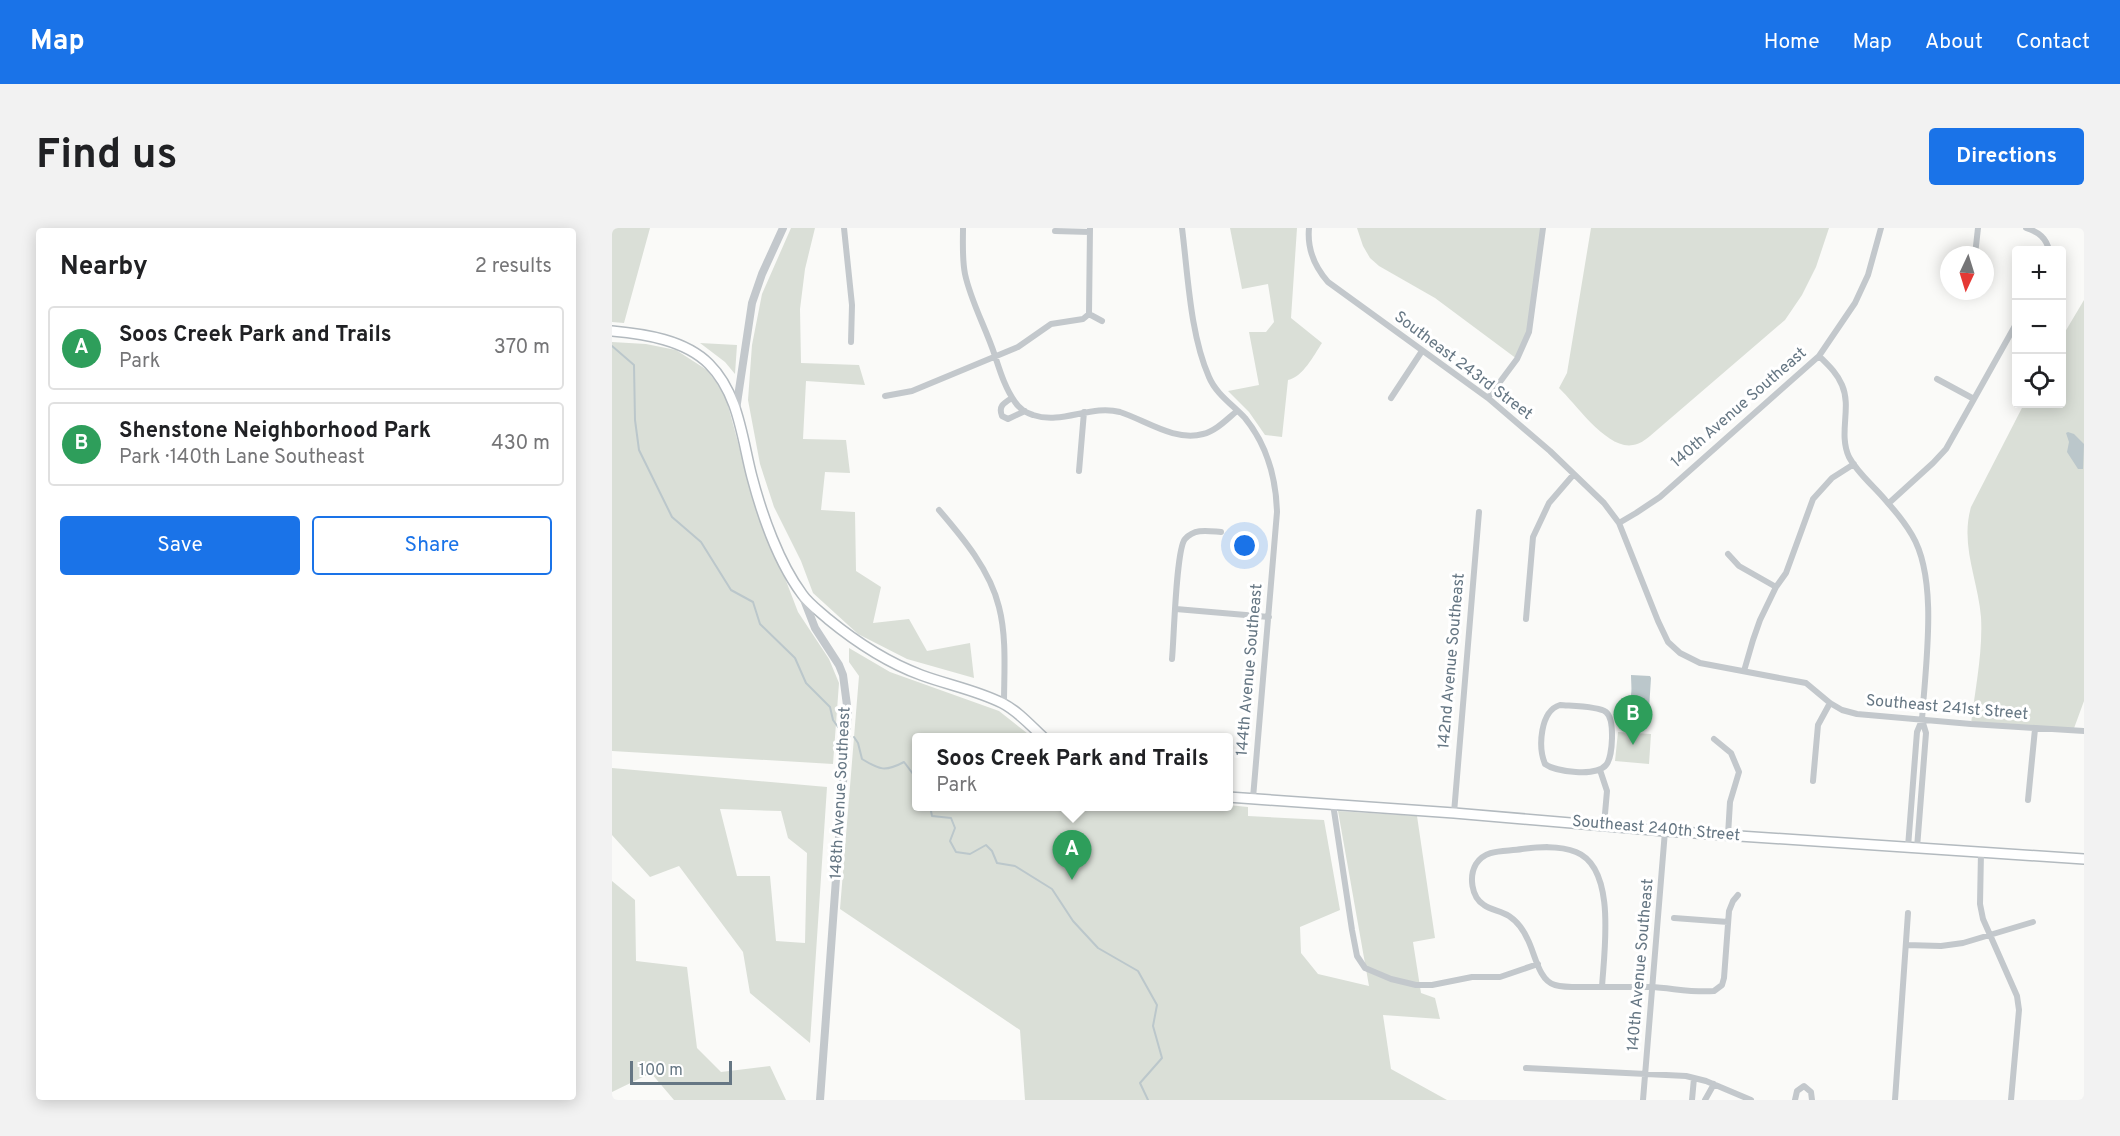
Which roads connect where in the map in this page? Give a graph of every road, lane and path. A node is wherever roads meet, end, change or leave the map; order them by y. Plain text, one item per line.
1 (783, 228) edge
2 (844, 228) edge
3 (963, 228) edge
4 (1182, 228) edge
5 (1309, 228) edge
6 (1542, 228) edge
7 (1881, 228) edge
8 (1978, 228) edge
9 (2026, 228) edge
10 (1090, 230) edge
11 (1055, 231) dead end
12 (1976, 246) edge
13 (2048, 246) edge
14 (1089, 314) junction
15 (1102, 321) dead end
16 (612, 331) edge
17 (2012, 331) edge
18 (851, 342) dead end
19 (1422, 351) junction
20 (1819, 356) junction
21 (996, 357) junction
22 (1937, 379) dead end
23 (885, 396) dead end
24 (1012, 398) junction
25 (1391, 398) dead end
26 (1488, 398) junction
27 (1974, 399) junction
28 (736, 410) junction
29 (1025, 411) junction
30 (1237, 411) junction
31 (1084, 412) junction
32 (1854, 464) junction
33 (1079, 471) dead end
34 (1574, 474) junction
35 (1889, 503) junction
36 (939, 510) dead end
37 (1479, 512) dead end
38 (1619, 523) junction
39 (1221, 532) dead end
40 (1728, 554) dead end
41 (1776, 586) junction
42 (803, 596) junction
43 (1176, 609) junction
44 (1269, 616) junction
45 (1526, 619) dead end
46 (1172, 659) dead end
47 (1744, 671) junction
48 (1830, 703) junction
49 (1004, 704) junction
50 (1922, 720) junction
51 (2035, 729) junction
52 (2084, 731) edge
53 (1038, 733) edge
54 (1714, 739) dead end
55 (1600, 770) junction
56 (1814, 781) dead end
57 (1233, 797) edge
58 (1253, 798) junction
59 (2028, 800) dead end
60 (1333, 804) junction
61 (1454, 813) junction
62 (1604, 825) junction
63 (1665, 831) junction
64 (1728, 835) junction
65 (1913, 847) junction
66 (1981, 852) junction
67 (2084, 859) edge
68 (1738, 896) dead end
69 (1908, 913) dead end
70 (1674, 918) dead end
71 (1728, 922) junction
72 (2033, 922) dead end
73 (1988, 935) junction
74 (1906, 945) junction
75 (1538, 964) junction
76 (1602, 987) junction
77 (1653, 987) junction
78 (1526, 1068) dead end
79 (1646, 1073) junction
80 (1694, 1078) junction
81 (1714, 1084) junction
82 (820, 1100) edge
83 (1643, 1100) edge
84 (1692, 1100) edge
85 (1705, 1100) edge
86 (1751, 1100) edge
87 (1795, 1100) edge
88 (1812, 1100) edge
89 (1895, 1100) edge
90 (2011, 1100) edge

1 - 28 street, 148th Avenue Southeast
2 - 18 street
3 - 21 street
4 - 30 street, 144th Avenue Southeast
5 - 19 street, Southeast 243rd Street
6 - 26 street
7 - 20 street, 140th Avenue Southeast
8 - 12 street
9 - 13 street
10 - 11 street
10 - 14 street
14 - 15 street
14 - 21 street
16 - 28 main road
17 - 27 street
19 - 25 street
19 - 26 street, Southeast 243rd Street
20 - 32 street
20 - 38 street, 140th Avenue Southeast
21 - 23 street
21 - 24 street
22 - 27 street
24 - 29 street
24 - 29 street
26 - 34 street, Southeast 243rd Street
27 - 35 street
28 - 42 main road, 148th Avenue Southeast
29 - 31 street
30 - 31 street
30 - 44 street, 144th Avenue Southeast
31 - 33 street
32 - 35 street
32 - 41 street
34 - 38 street, Southeast 243rd Street
34 - 45 street
35 - 50 street
36 - 49 street
37 - 61 street, 142nd Avenue Southeast
38 - 47 street, Southeast 241st Street
39 - 43 street
40 - 41 street
41 - 47 street
42 - 49 main road
42 - 82 street, 148th Avenue Southeast
43 - 44 street
43 - 46 street
44 - 58 street, 144th Avenue Southeast
47 - 48 street, Southeast 241st Street
48 - 50 street, Southeast 241st Street
48 - 56 street
49 - 53 main road
50 - 51 street, Southeast 241st Street
50 - 65 street
51 - 52 street, Southeast 241st Street
51 - 59 street
54 - 64 street
55 - 55 street
55 - 62 street
57 - 58 main road, Southeast 240th Street
58 - 60 main road, Southeast 240th Street
60 - 61 main road, Southeast 240th Street
60 - 75 street
61 - 62 main road, Southeast 240th Street
62 - 63 main road, Southeast 240th Street
63 - 64 main road, Southeast 240th Street
63 - 77 street, 140th Avenue Southeast
64 - 65 main road, Southeast 240th Street
65 - 66 main road, Southeast 240th Street
66 - 67 main road, Southeast 240th Street
66 - 73 street
68 - 71 street
69 - 74 street
70 - 71 street
71 - 77 street
72 - 73 street
73 - 74 street
73 - 90 street
74 - 89 street
75 - 76 street
75 - 76 street
76 - 77 street
77 - 79 street, 140th Avenue Southeast
78 - 79 street
79 - 80 street
79 - 83 street, 140th Avenue Southeast
80 - 81 street
80 - 84 street
81 - 85 street
81 - 86 street
87 - 88 street

